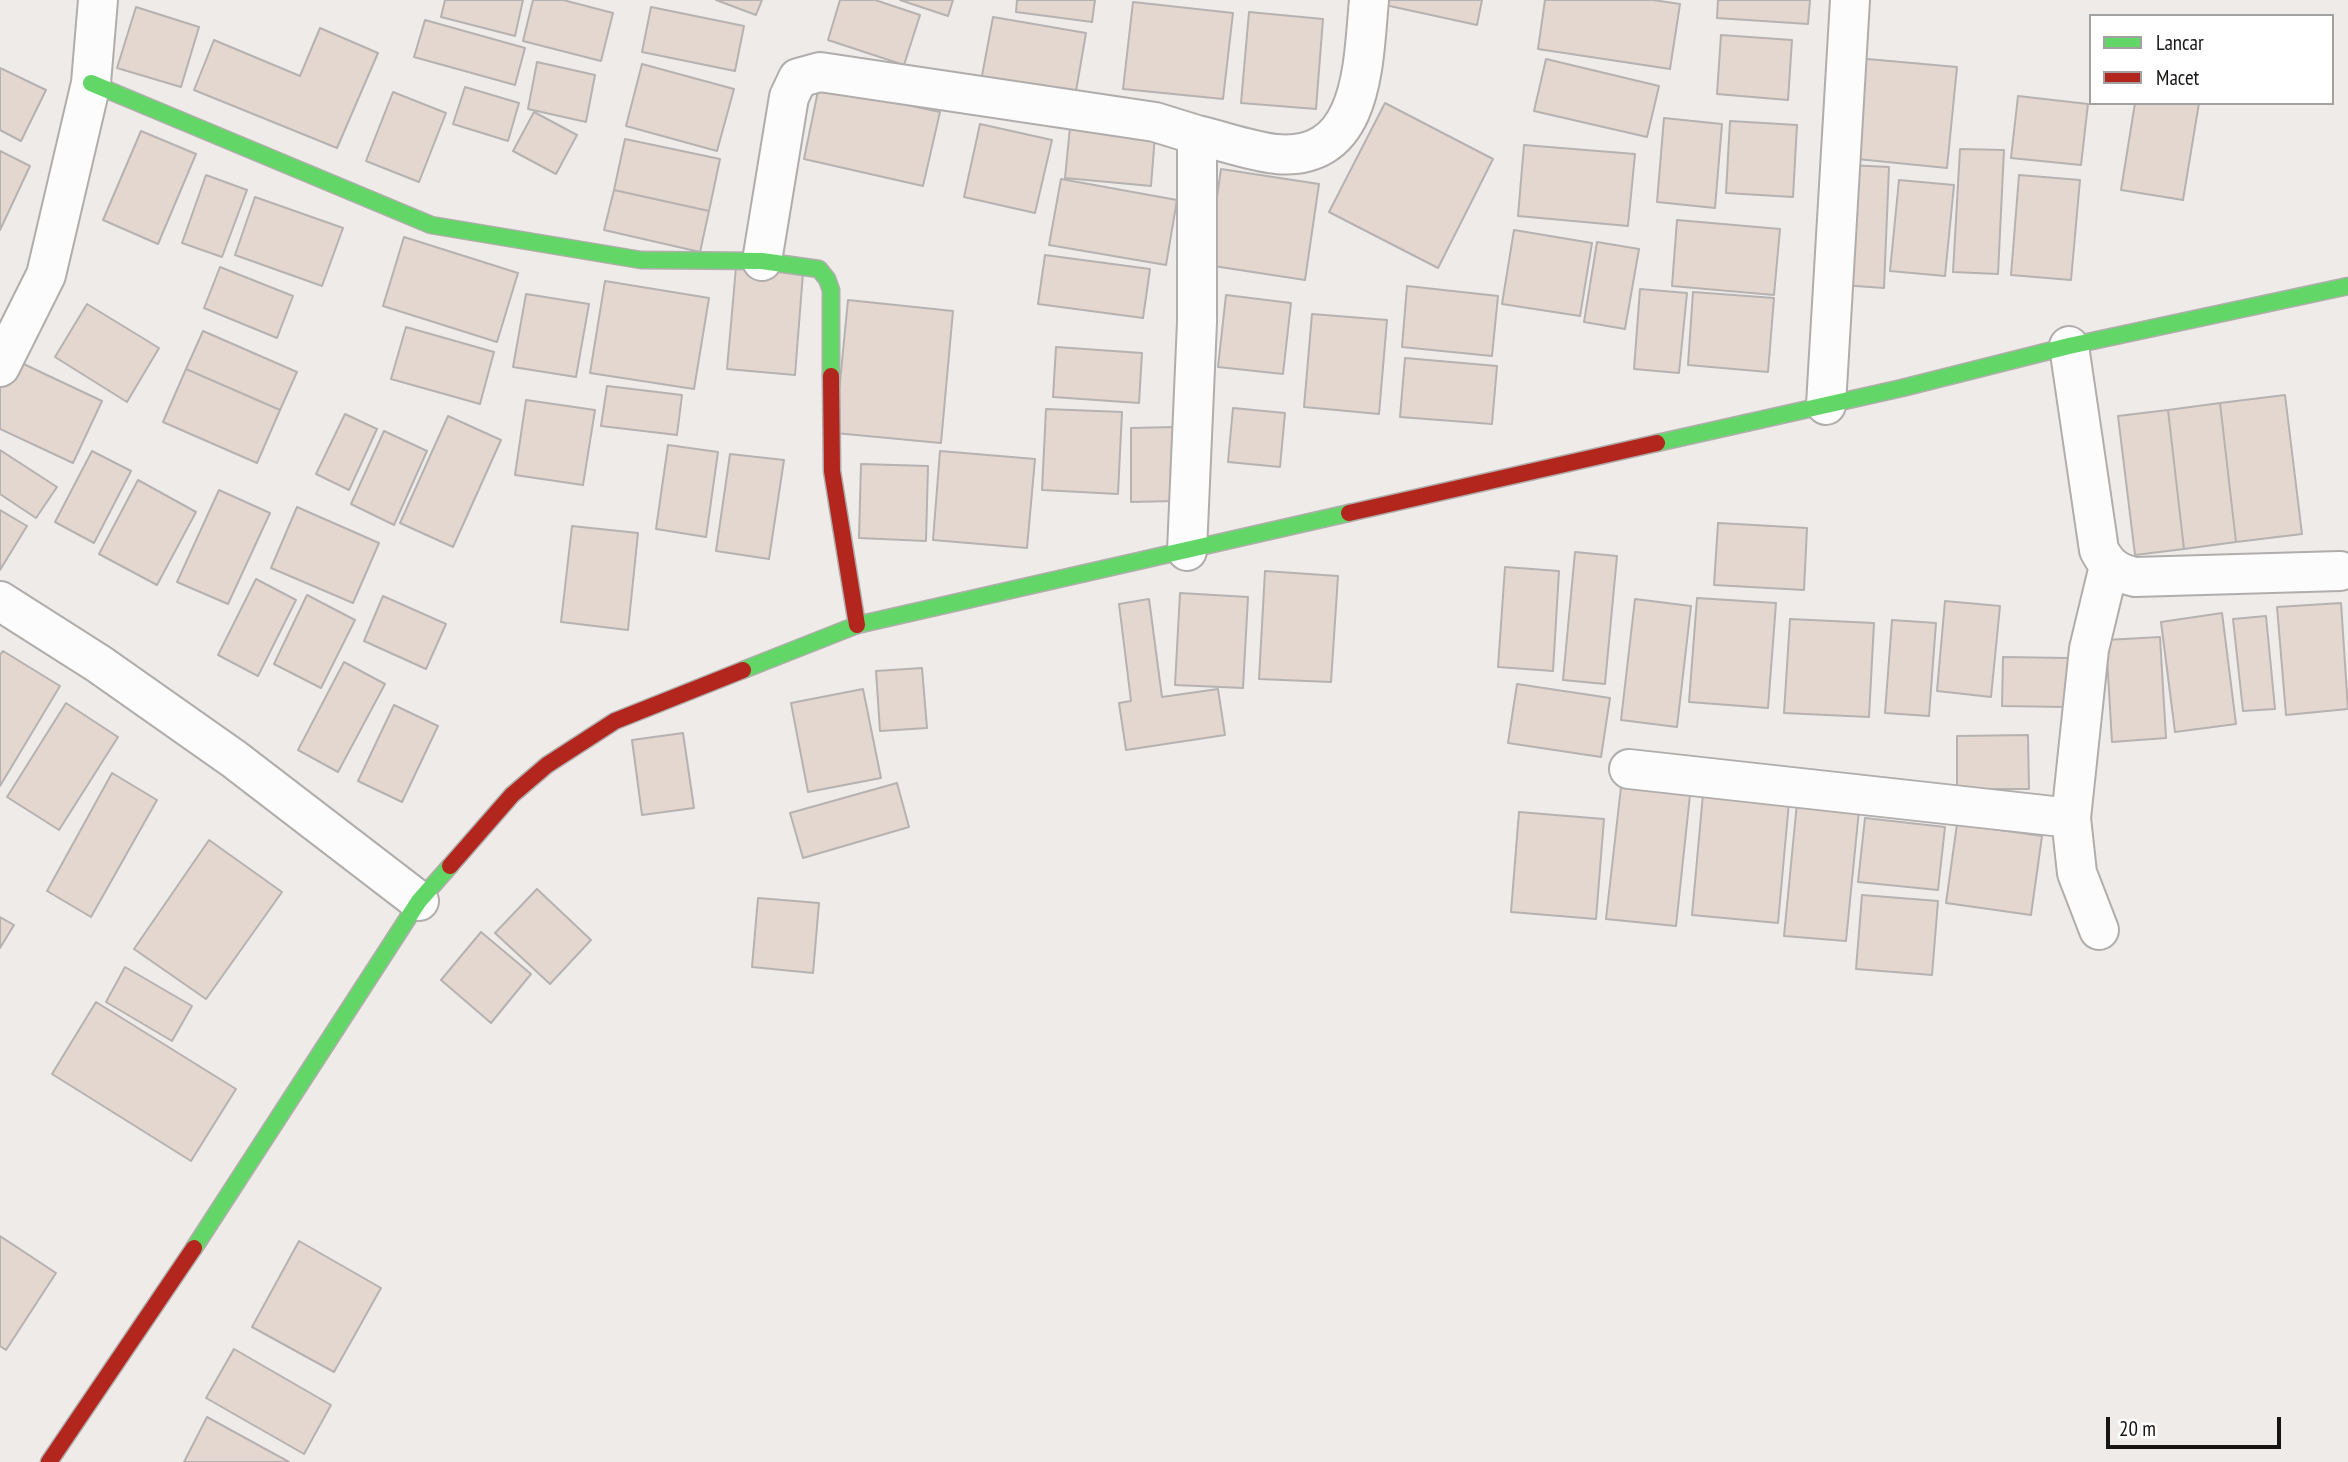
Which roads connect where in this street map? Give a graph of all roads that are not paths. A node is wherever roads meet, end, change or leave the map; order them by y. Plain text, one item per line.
1 (98, 0) edge
2 (1369, 0) edge
3 (1850, 0) edge
4 (91, 83) junction
5 (1197, 135) junction
6 (762, 261) junction
7 (2348, 286) edge
8 (2069, 346) junction
9 (0, 367) edge
10 (1826, 405) junction
11 (1186, 551) junction
12 (2109, 566) junction
13 (2340, 571) dead end
14 (0, 601) edge
15 (857, 625) junction
16 (1629, 769) dead end
17 (2071, 818) junction
18 (419, 901) junction
19 (2099, 930) dead end
20 (55, 1460) edge

1 - 4 street
2 - 5 street
3 - 10 street
4 - 6 street
4 - 9 street
5 - 6 street
5 - 11 street
6 - 15 street
7 - 8 street
8 - 10 street
8 - 12 street
10 - 11 street
11 - 15 street
12 - 13 street
12 - 17 street
14 - 18 street
15 - 18 street
16 - 17 street
17 - 19 street
18 - 20 street

